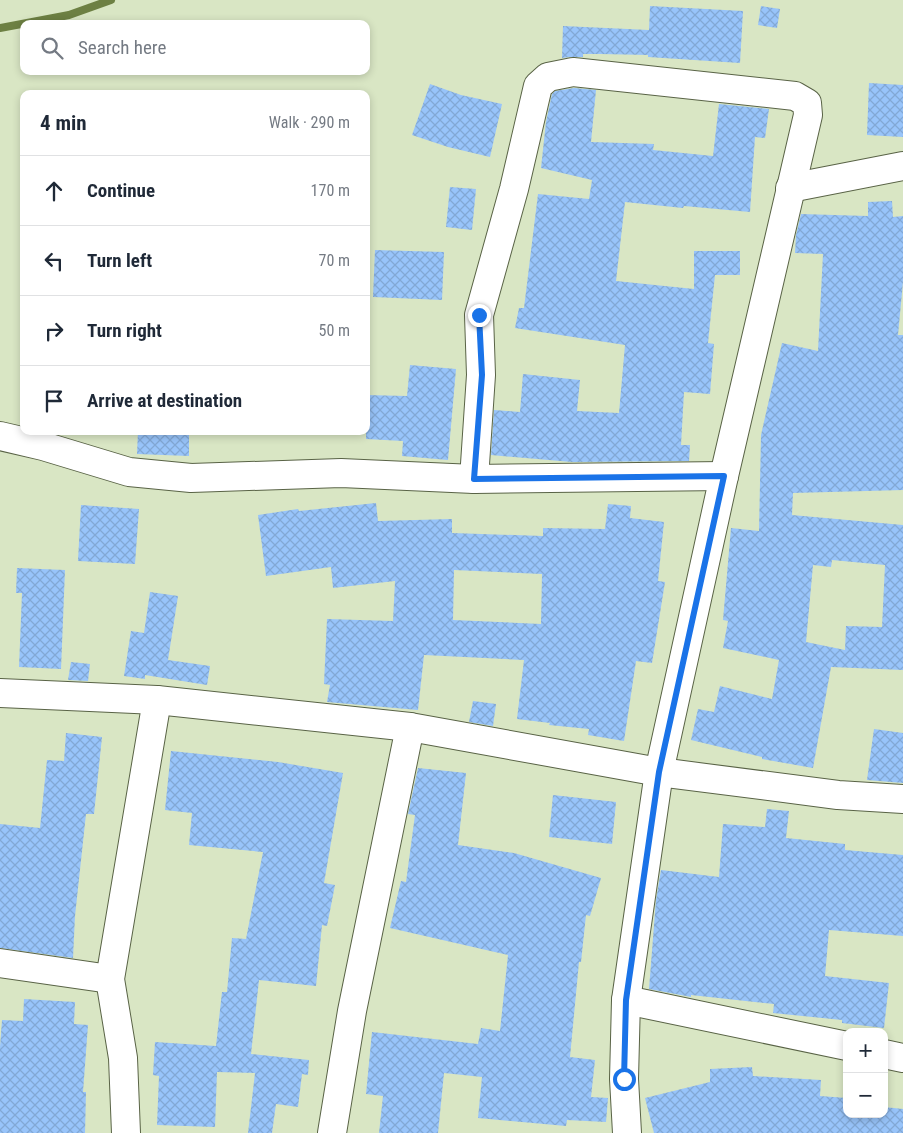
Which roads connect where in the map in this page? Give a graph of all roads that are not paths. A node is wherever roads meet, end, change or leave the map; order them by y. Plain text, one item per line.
1 (903, 166) edge
2 (790, 188) junction
3 (0, 436) edge
4 (724, 476) junction
5 (474, 479) junction
6 (0, 693) edge
7 (157, 700) junction
8 (410, 727) junction
9 (659, 772) junction
10 (903, 799) edge
11 (0, 963) edge
12 (110, 979) junction
13 (626, 1000) junction
14 (843, 1045) edge
15 (888, 1055) edge
16 (903, 1058) edge
17 (126, 1133) edge
18 (332, 1133) edge
19 (628, 1133) edge

1 - 2 street
2 - 4 street
2 - 5 street
3 - 5 street
4 - 5 street
4 - 9 street
6 - 7 street
7 - 8 street
7 - 12 street
8 - 9 street
8 - 18 street
9 - 10 street
9 - 13 street
11 - 12 street
12 - 17 street
13 - 14 street
13 - 19 street
15 - 16 street

